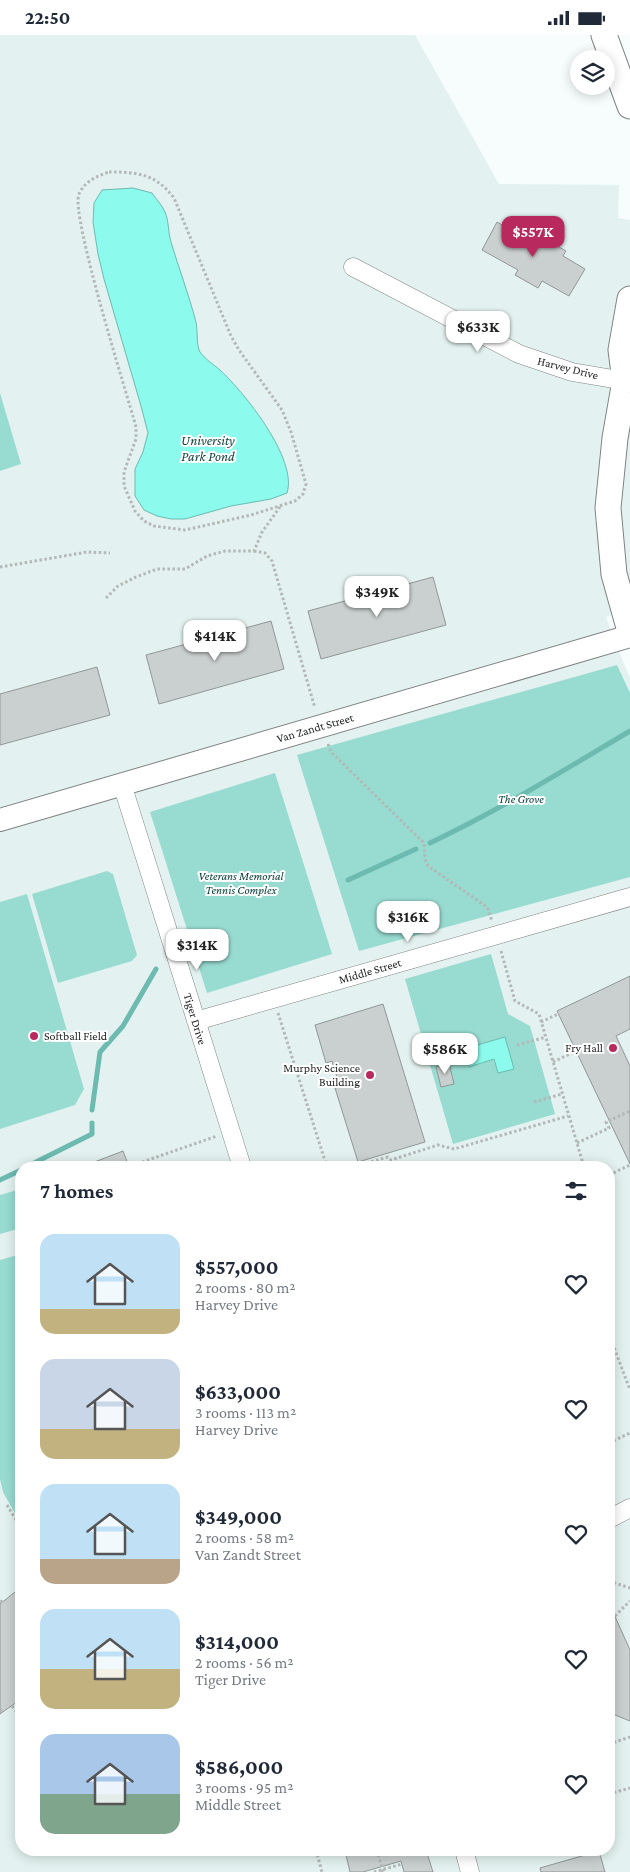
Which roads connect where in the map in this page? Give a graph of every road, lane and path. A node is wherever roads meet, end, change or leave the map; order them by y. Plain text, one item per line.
1 (604, 35) edge
2 (630, 106) edge
3 (352, 267) dead end
4 (630, 299) edge
5 (628, 376) edge
6 (280, 506) junction
7 (254, 551) junction
8 (110, 553) dead end
9 (0, 567) edge
10 (106, 598) dead end
11 (630, 631) edge
12 (630, 636) edge
13 (320, 726) junction
14 (122, 784) junction
15 (0, 820) edge
16 (630, 897) edge
17 (273, 998) junction
18 (558, 1014) dead end
19 (196, 1021) junction
20 (541, 1022) dead end
21 (546, 1037) dead end
22 (517, 1045) dead end
23 (576, 1051) dead end
24 (553, 1062) dead end
25 (562, 1094) dead end
26 (534, 1102) dead end
27 (630, 1111) edge
28 (568, 1116) dead end
29 (230, 1131) junction
30 (576, 1143) dead end
31 (145, 1161) edge
32 (240, 1161) edge
33 (325, 1161) edge
34 (374, 1161) edge
35 (630, 1165) edge
36 (615, 1172) edge
37 (615, 1350) edge
38 (630, 1390) edge
39 (630, 1433) edge
40 (615, 1440) edge
41 (8, 1505) dead end
42 (630, 1508) edge
43 (615, 1516) edge
44 (15, 1517) edge
45 (615, 1582) edge
46 (630, 1588) edge
47 (630, 1601) edge
48 (615, 1616) dead end
49 (12, 1706) dead end
50 (15, 1710) edge
51 (630, 1737) edge
52 (615, 1743) edge
53 (630, 1788) edge
54 (615, 1792) edge
55 (318, 1856) edge
56 (379, 1856) edge
57 (466, 1856) edge
58 (402, 1864) dead end
59 (383, 1871) edge
60 (322, 1872) edge
61 (374, 1872) edge
62 (470, 1872) edge

1 - 2 main road
3 - 5 street, Harvey Drive
4 - 5 main road
5 - 11 main road
6 - 6 path
6 - 7 path
7 - 10 path
7 - 13 path
8 - 9 path
12 - 13 street, Van Zandt Street
13 - 14 street, Van Zandt Street
14 - 15 street, Van Zandt Street
14 - 19 street, Tiger Drive
16 - 17 street, Middle Street
17 - 19 street, Middle Street
17 - 33 path
18 - 20 path
19 - 29 street, Tiger Drive
21 - 22 path
23 - 24 path
25 - 26 path
27 - 30 path
28 - 34 path
29 - 31 path
29 - 32 street, Tiger Drive
35 - 36 path
37 - 38 path
39 - 40 path
41 - 44 path
42 - 43 street
45 - 46 path
47 - 48 path
49 - 50 path
51 - 52 path
53 - 54 path
55 - 60 path
56 - 59 path
57 - 62 street
58 - 59 path
59 - 61 path

